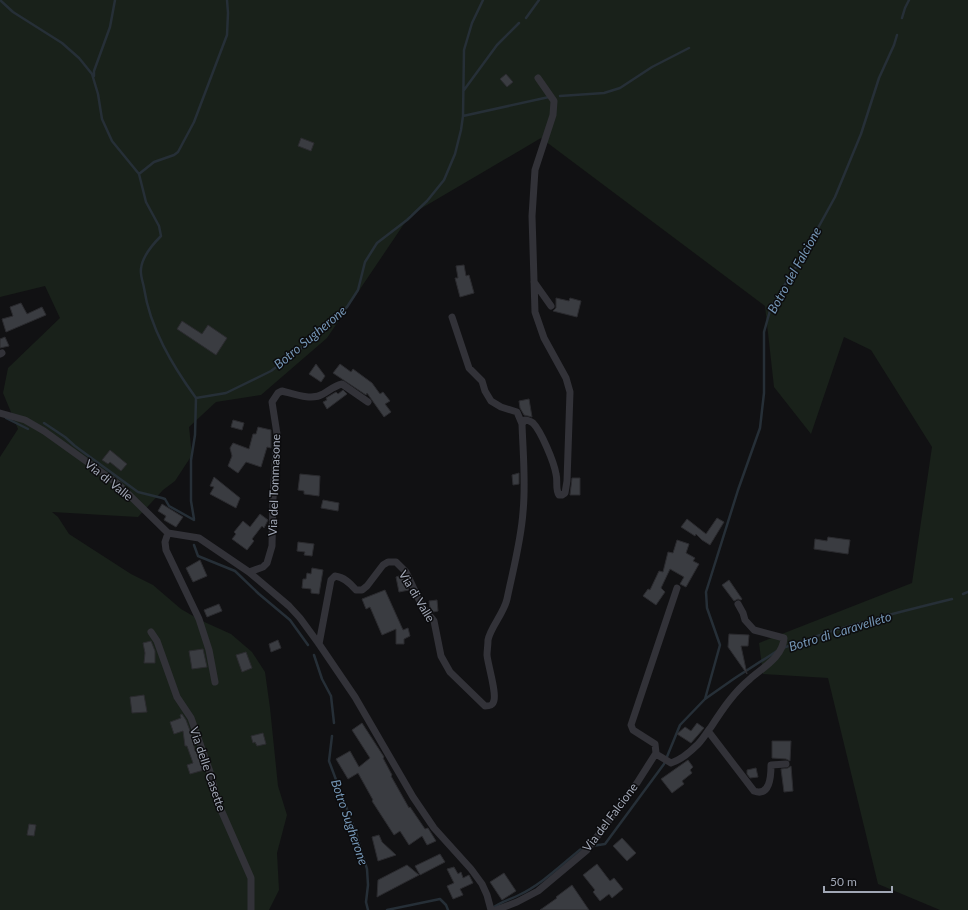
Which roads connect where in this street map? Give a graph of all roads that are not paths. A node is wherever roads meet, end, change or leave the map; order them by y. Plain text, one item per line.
1 (538, 78) dead end
2 (534, 282) junction
3 (551, 306) dead end
4 (452, 316) dead end
5 (368, 402) dead end
6 (0, 412) edge
7 (522, 424) junction
8 (168, 534) junction
9 (250, 572) junction
10 (677, 588) dead end
11 (738, 604) dead end
12 (151, 632) dead end
13 (319, 644) junction
14 (216, 682) dead end
15 (708, 731) junction
16 (658, 755) junction
17 (786, 764) dead end
18 (490, 907) edge
19 (251, 910) edge
20 (496, 910) edge

1 - 2 street
2 - 3 street
2 - 7 street
4 - 7 street
5 - 9 street, Via del Tommasone
6 - 8 street, Via di Valle
7 - 13 street, Via di Valle
8 - 9 street
8 - 14 street
9 - 13 street
10 - 16 street
11 - 15 street
12 - 19 street, Via delle Casette
13 - 18 street
15 - 16 street
15 - 17 street
16 - 20 street, Via del Falcione

